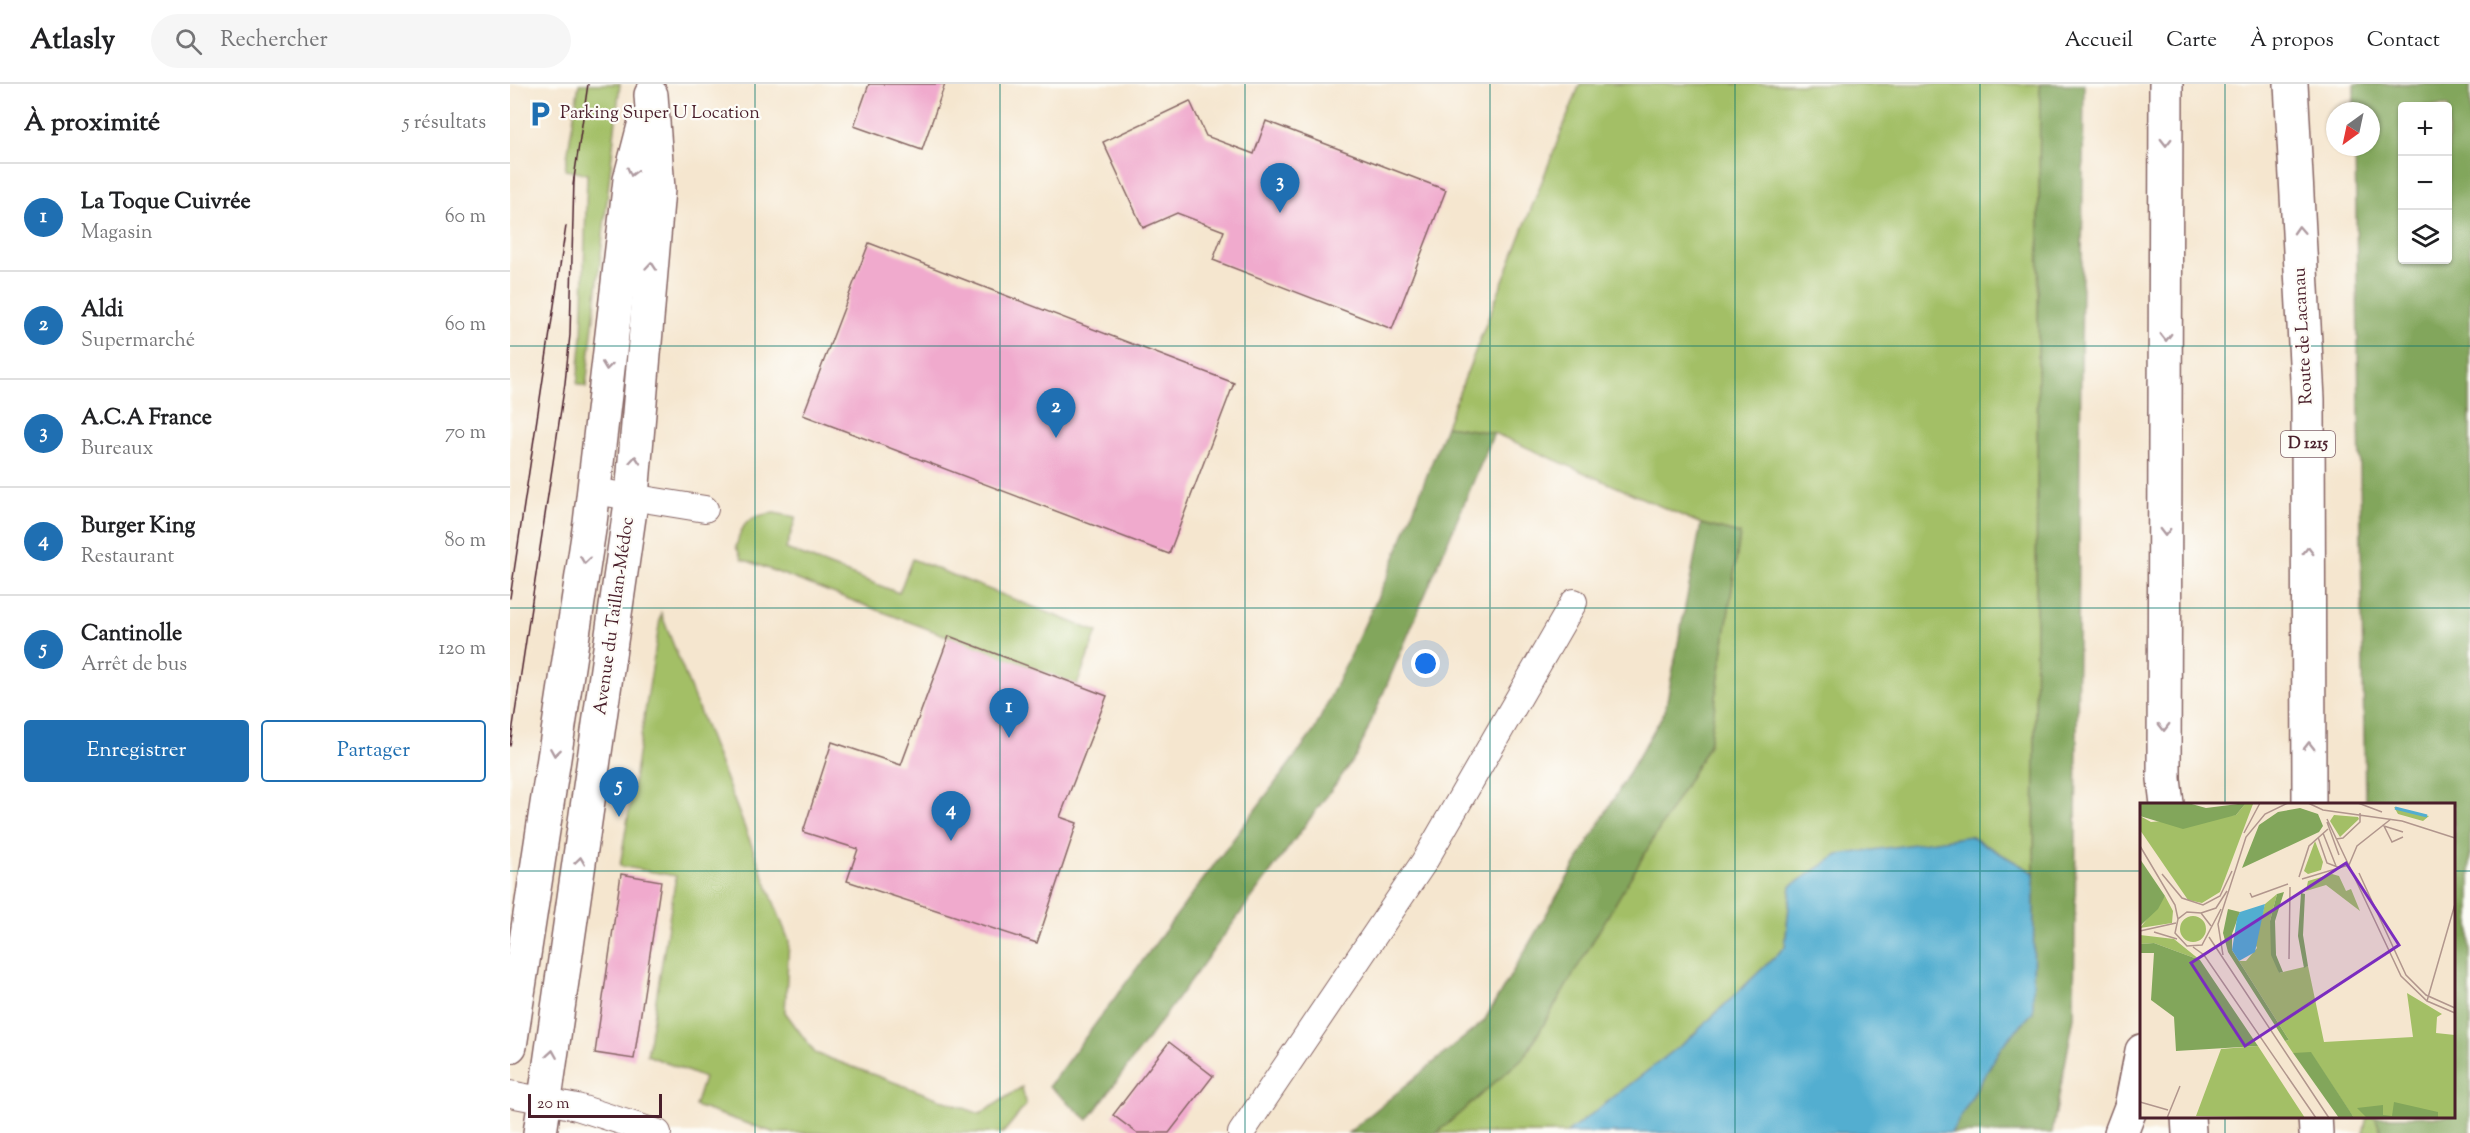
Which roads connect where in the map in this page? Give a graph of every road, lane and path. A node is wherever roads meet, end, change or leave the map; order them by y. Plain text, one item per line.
1 (2166, 84) edge
2 (2291, 84) edge
3 (652, 90) edge
4 (594, 491) junction
5 (632, 496) junction
6 (705, 509) dead end
7 (1574, 602) dead end
8 (2164, 796) edge
9 (2309, 803) edge
10 (510, 1046) edge
11 (2140, 1060) edge
12 (510, 1094) edge
13 (545, 1100) junction
14 (2188, 1118) edge
15 (2314, 1118) edge
16 (595, 1122) edge
17 (540, 1133) edge
18 (658, 1133) edge
19 (1241, 1133) edge
20 (2121, 1133) edge
21 (2189, 1133) edge
22 (2316, 1133) edge

1 -> 8 street
9 -> 2 street, Route de Lacanau / D 1215
3 -> 4 street, Avenue du Taillan-Médoc
5 -> 3 street, Avenue du Taillan-Médoc
4 - 5 lane
4 -> 10 street, Avenue du Taillan-Médoc
5 - 6 lane
13 -> 5 street, Avenue du Taillan-Médoc
7 - 19 lane
11 - 20 street
12 - 13 lane
13 - 16 lane
13 - 17 street, Avenue du Taillan-Médoc
14 - 21 street
15 - 22 street
16 - 18 lane

